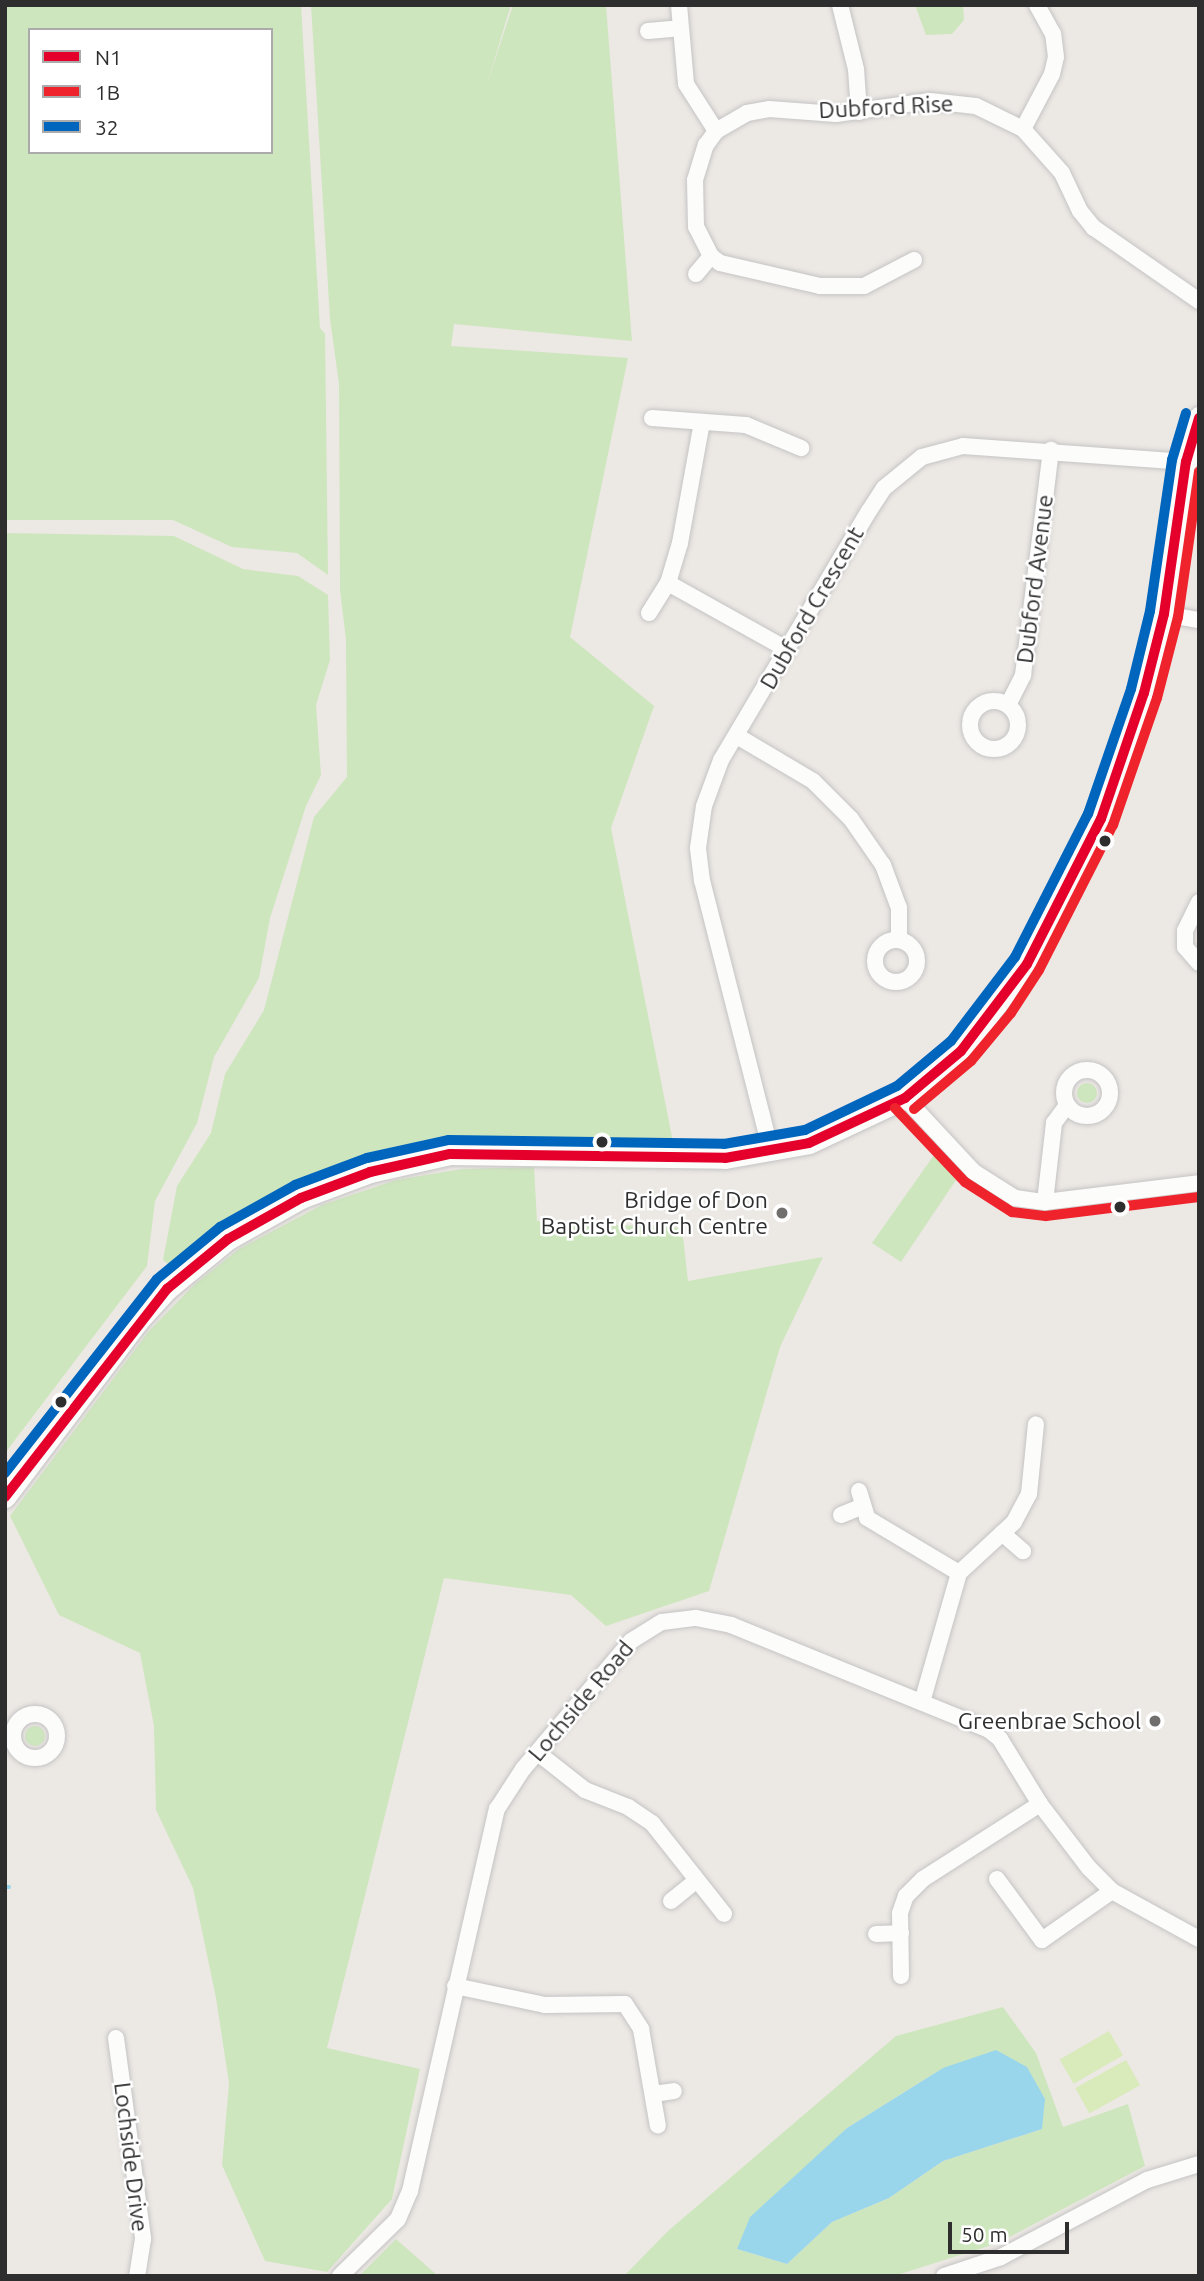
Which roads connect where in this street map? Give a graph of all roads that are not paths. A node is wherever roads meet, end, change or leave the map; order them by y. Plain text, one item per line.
1 (680, 5) edge
2 (840, 5) edge
3 (1037, 5) edge
4 (680, 28) junction
5 (648, 31) dead end
6 (859, 112) junction
7 (1023, 129) junction
8 (716, 131) junction
9 (711, 256) junction
10 (914, 260) dead end
11 (696, 274) dead end
12 (1199, 301) edge
13 (1199, 416) edge
14 (652, 418) dead end
15 (789, 420) dead end
16 (702, 422) junction
17 (782, 436) junction
18 (802, 448) dead end
19 (1051, 450) junction
20 (1186, 462) junction
21 (668, 583) junction
22 (649, 613) dead end
23 (1164, 614) junction
24 (1199, 620) edge
25 (788, 650) junction
26 (1008, 705) dead end
27 (737, 736) junction
28 (1199, 902) edge
29 (900, 940) dead end
30 (1199, 963) edge
31 (905, 1098) junction
32 (1067, 1105) dead end
33 (771, 1151) junction
34 (1199, 1183) edge
35 (1045, 1202) junction
36 (1036, 1424) dead end
37 (5, 1497) edge
38 (841, 1516) dead end
39 (1002, 1533) junction
40 (1023, 1551) dead end
41 (959, 1573) junction
42 (922, 1702) junction
43 (538, 1753) junction
44 (1040, 1804) junction
45 (997, 1879) dead end
46 (696, 1881) junction
47 (1112, 1891) junction
48 (671, 1901) dead end
49 (724, 1914) dead end
50 (901, 1933) junction
51 (876, 1934) dead end
52 (1199, 1939) edge
53 (901, 1976) dead end
54 (455, 1986) junction
55 (116, 2039) dead end
56 (674, 2091) dead end
57 (653, 2094) junction
58 (658, 2126) dead end
59 (1199, 2164) edge
60 (137, 2276) edge
61 (340, 2276) edge
62 (944, 2276) edge

1 - 4 street
2 - 6 street
3 - 7 street
4 - 5 street
4 - 8 street
6 - 7 street, Dubford Rise
6 - 8 street, Dubford Rise
7 - 12 street, Dubford Rise
8 - 9 street
9 - 10 street
9 - 11 street
13 - 20 street
14 - 16 street
15 - 17 street
16 - 17 street
16 - 21 street
17 - 18 street
19 - 20 street, Dubford Crescent
19 - 25 street, Dubford Crescent
19 - 26 street, Dubford Avenue
20 - 23 street
21 - 22 street
21 - 25 street
23 - 24 street
23 - 31 street
25 - 27 street, Dubford Crescent
27 - 29 street
27 - 33 street, Dubford Crescent
28 - 30 street
31 - 33 street
31 - 35 street
32 - 35 street
33 - 37 street
34 - 35 street
36 - 39 street
38 - 41 street
39 - 40 street
39 - 41 street
41 - 42 street
42 - 43 street, Lochside Road
42 - 44 street, Lochside Road
43 - 46 street
43 - 54 street, Lochside Road
44 - 47 street, Lochside Road
44 - 50 street
45 - 47 street
46 - 48 street
46 - 49 street
47 - 52 street, Lochside Road
50 - 51 street
50 - 53 street
54 - 57 street
54 - 61 street, Lochside Road
55 - 60 street, Lochside Drive
56 - 57 street
57 - 58 street
59 - 62 street

